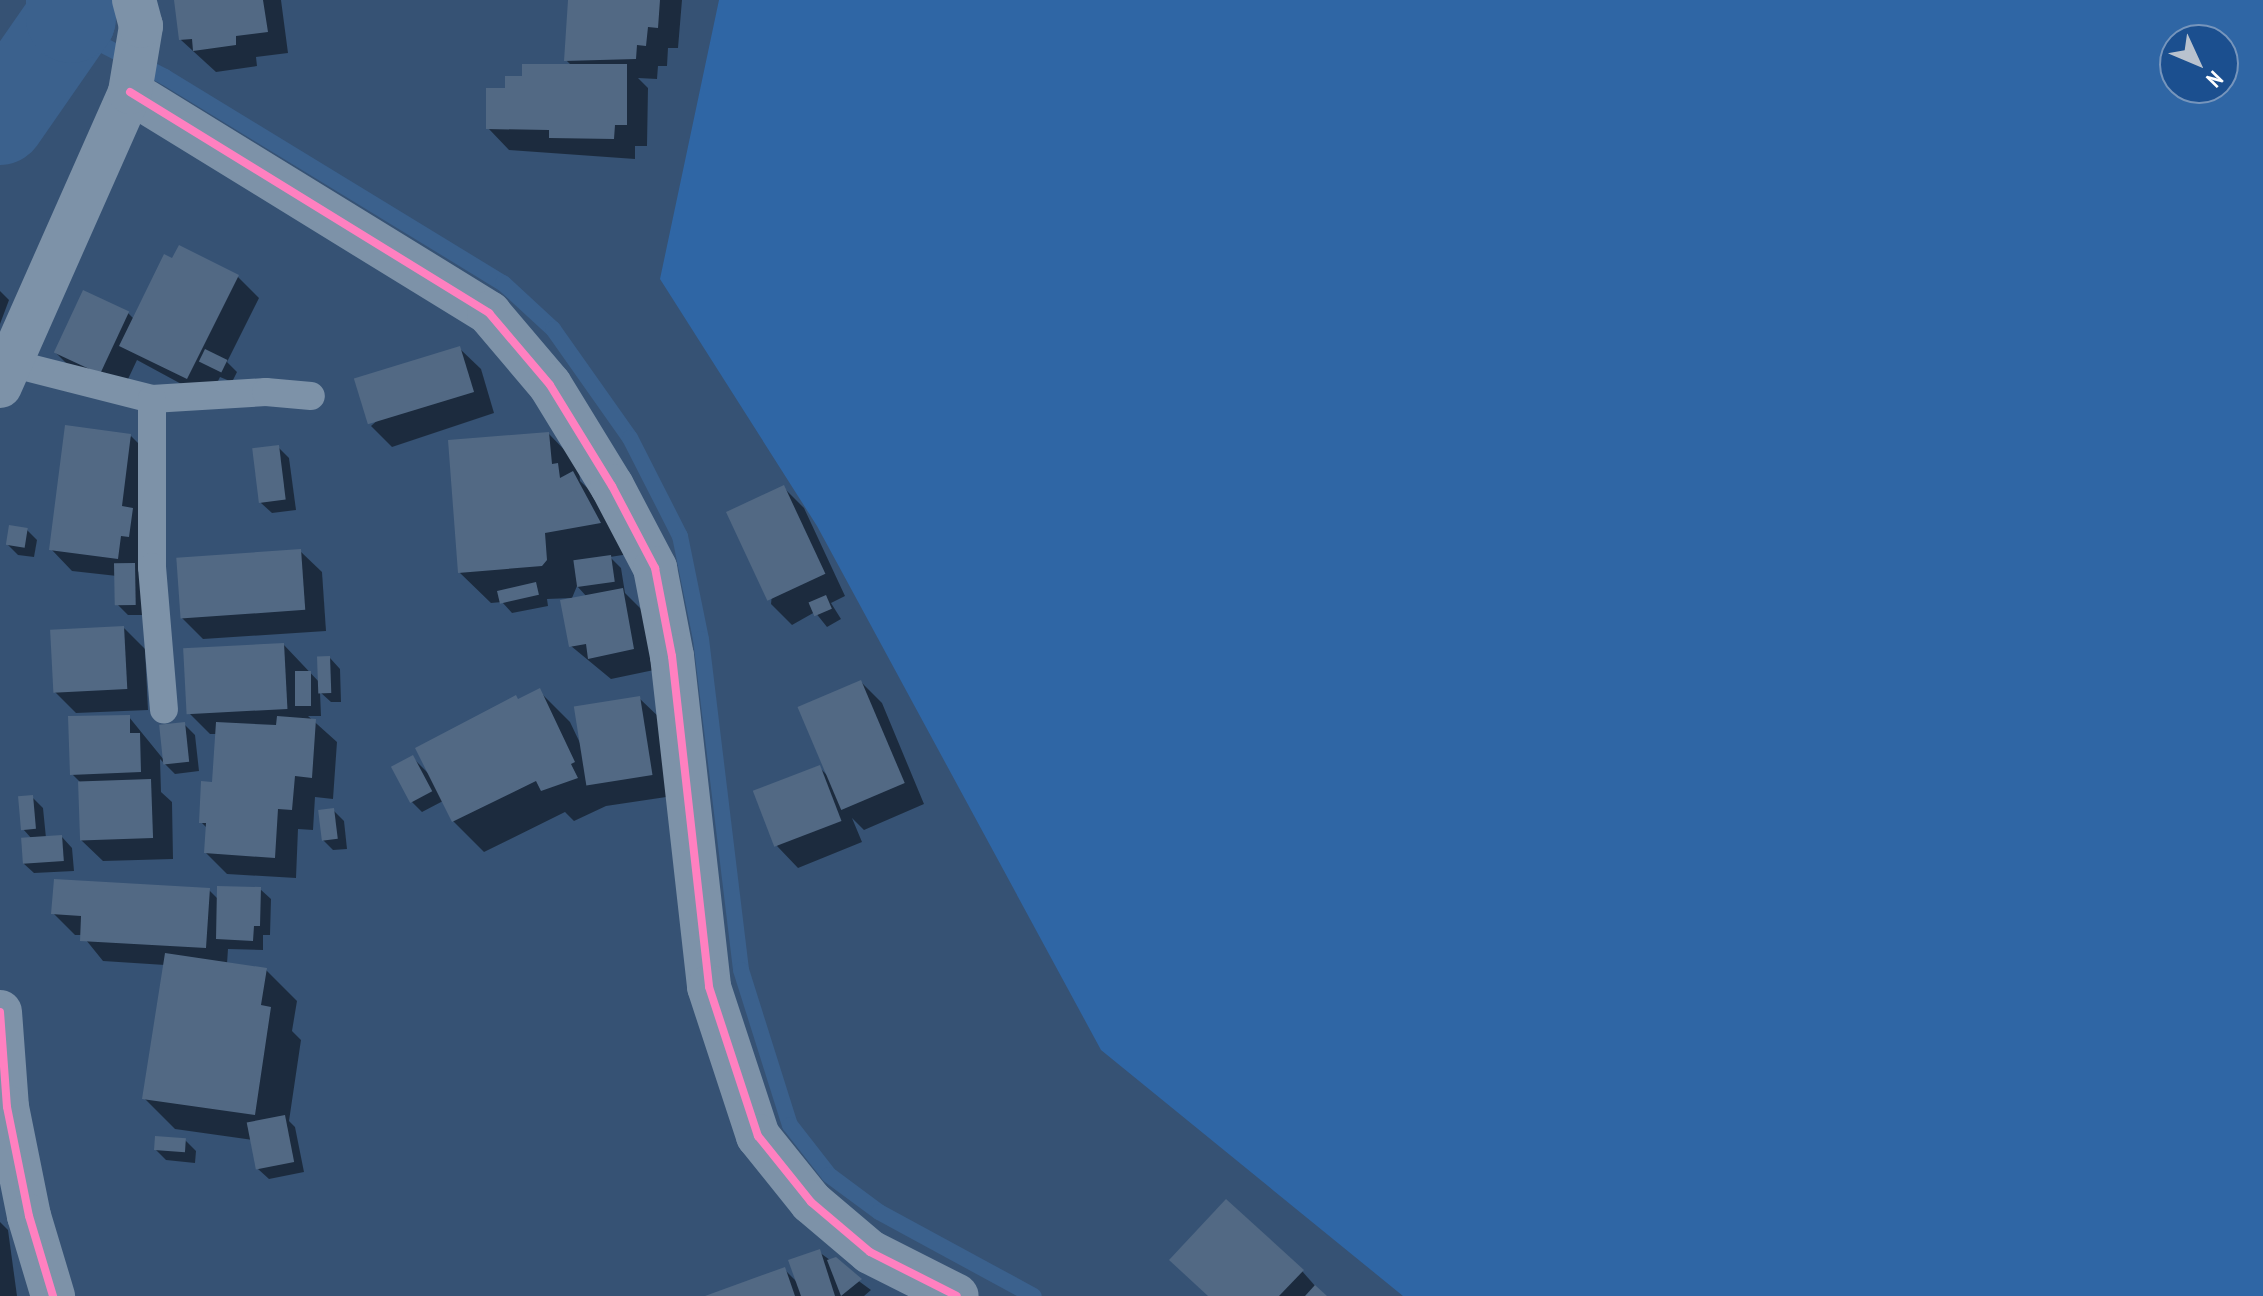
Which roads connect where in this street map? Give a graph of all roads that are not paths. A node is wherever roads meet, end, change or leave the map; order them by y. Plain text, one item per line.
1 (134, 0) edge
2 (134, 70) junction
3 (5, 374) edge
4 (311, 396) dead end
5 (152, 399) junction
6 (164, 709) dead end
7 (0, 1012) edge
8 (49, 1294) edge
9 (957, 1296) edge

1 - 2 street
2 - 3 street
2 - 9 street
3 - 5 lane
4 - 5 lane
5 - 6 lane
7 - 8 street

